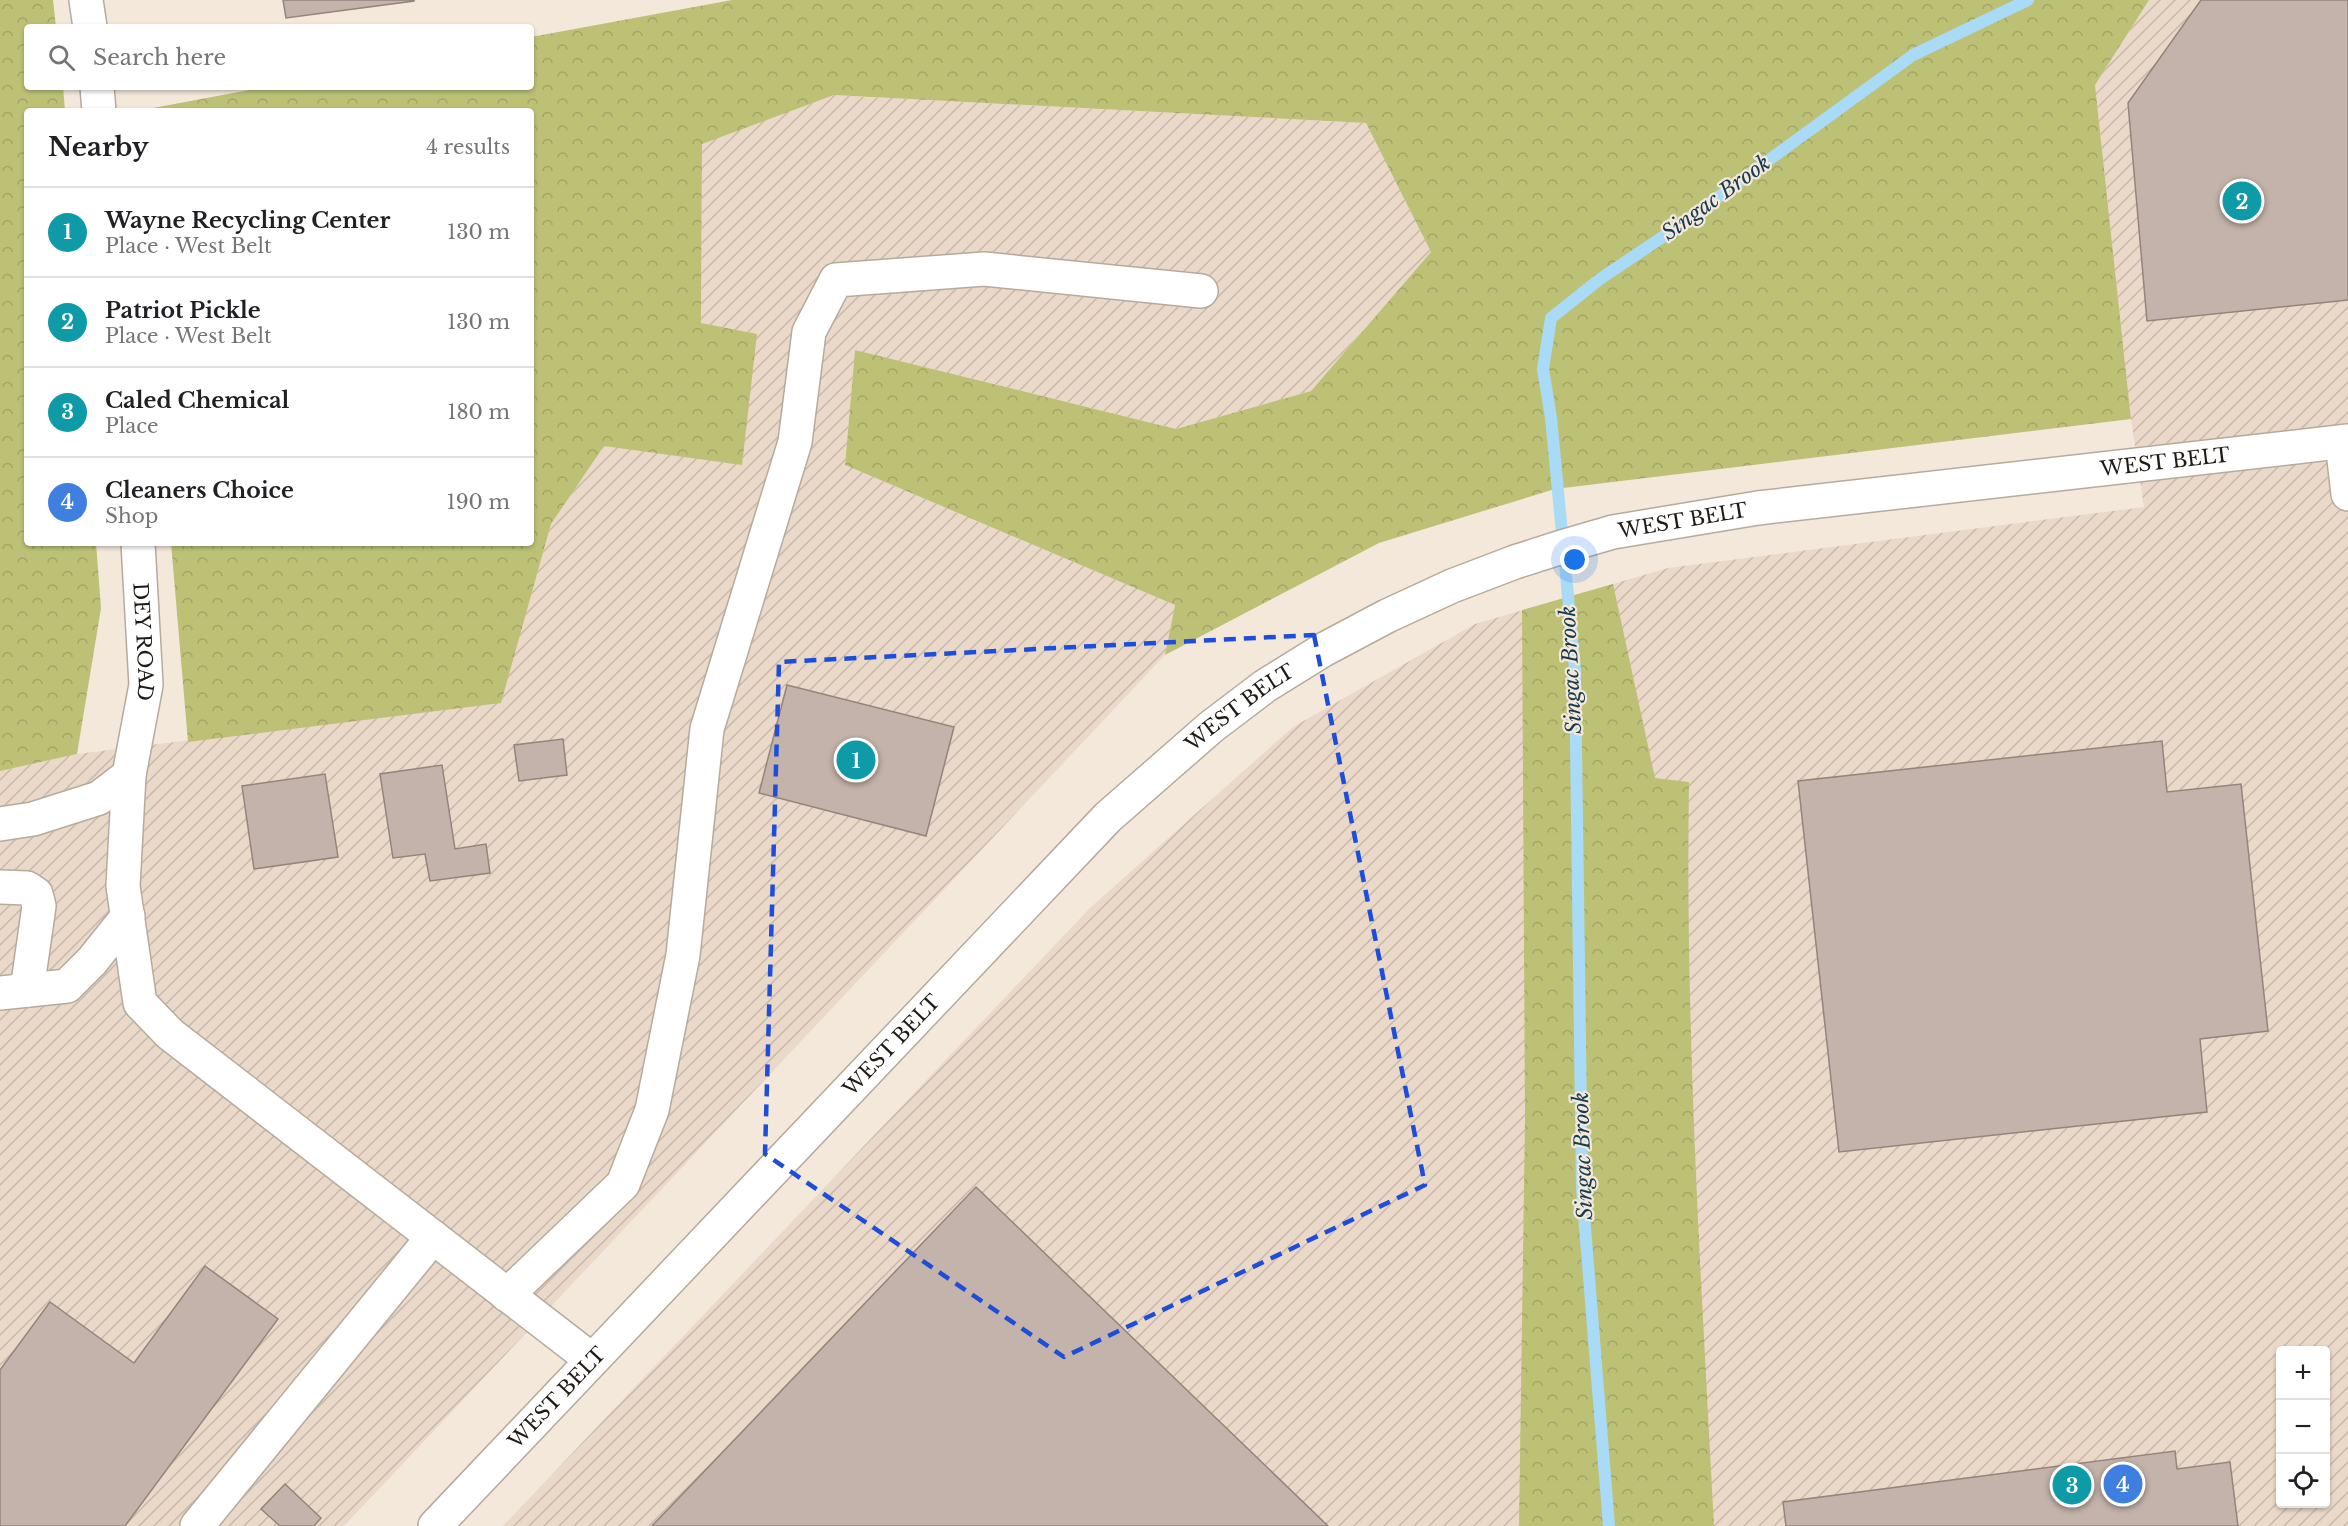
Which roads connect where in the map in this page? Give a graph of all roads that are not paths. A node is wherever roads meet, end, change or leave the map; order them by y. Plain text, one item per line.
1 (86, 0) edge
2 (90, 24) edge
3 (97, 90) edge
4 (99, 108) edge
5 (1201, 291) dead end
6 (2345, 441) edge
7 (2348, 494) edge
8 (138, 546) edge
9 (129, 775) junction
10 (0, 824) edge
11 (14, 888) edge
12 (128, 916) junction
13 (14, 992) edge
14 (433, 1237) junction
15 (507, 1295) junction
16 (592, 1360) junction
17 (197, 1526) edge
18 (435, 1526) edge

1 - 2 main road
3 - 4 main road
5 - 15 main road
6 - 7 main road
6 - 16 main road, WEST BELT
8 - 9 main road, DEY ROAD
9 - 10 main road
9 - 12 main road, DEY ROAD
11 - 13 main road
12 - 13 main road
12 - 14 main road, DEY ROAD
14 - 15 main road, DEY ROAD
14 - 17 main road
15 - 16 main road, DEY ROAD
16 - 18 main road, WEST BELT

